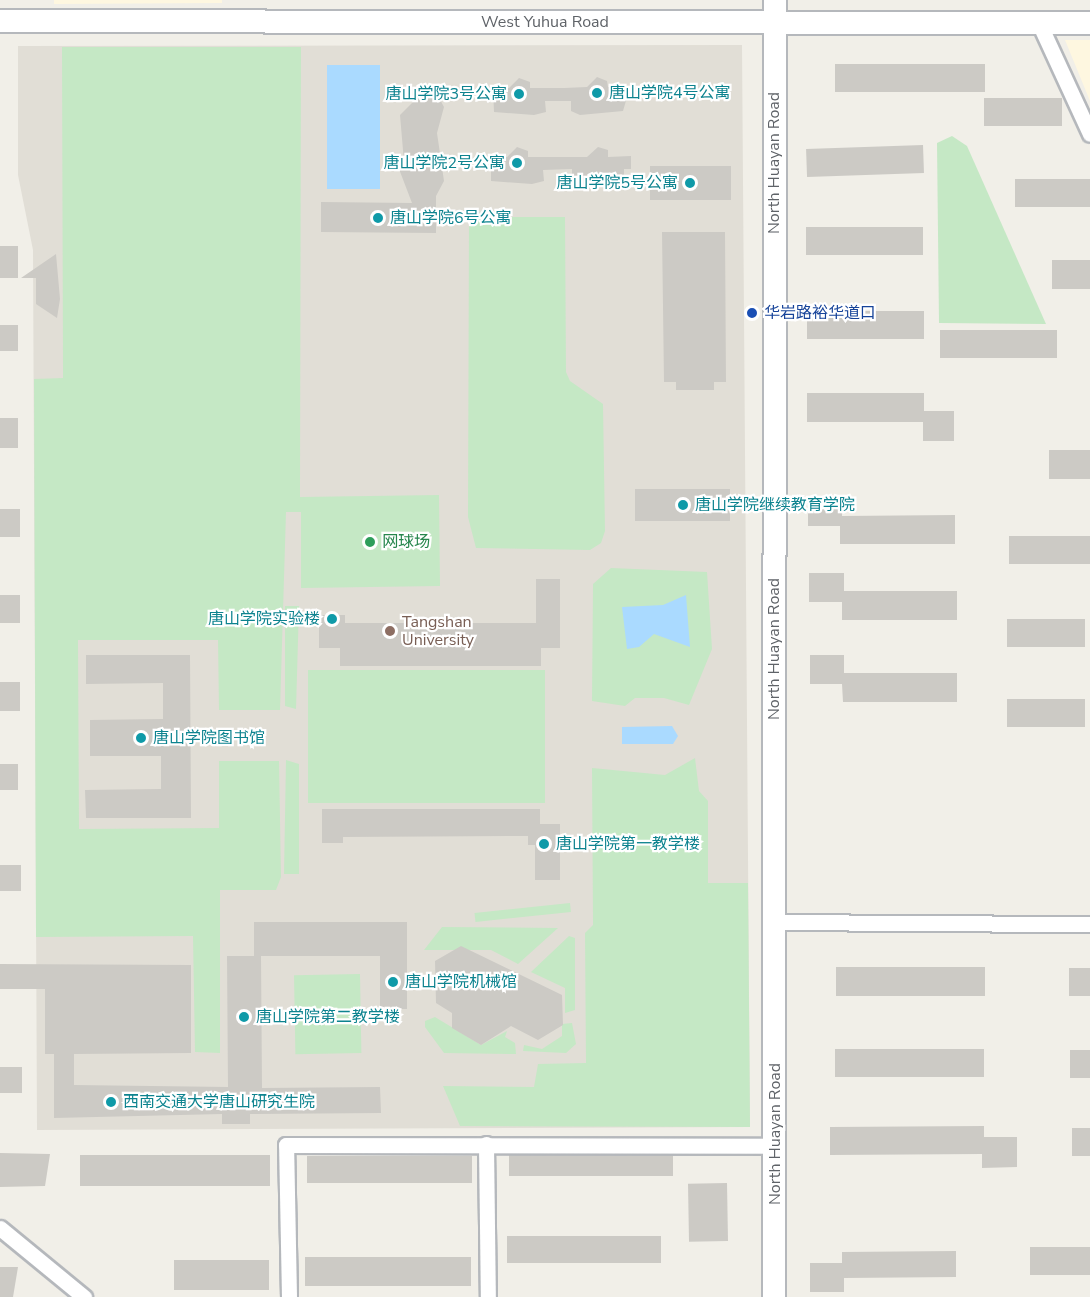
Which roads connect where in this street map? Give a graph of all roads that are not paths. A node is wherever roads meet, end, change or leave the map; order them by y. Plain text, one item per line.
1 (775, 0) edge
2 (0, 21) edge
3 (775, 23) junction
4 (1039, 23) junction
5 (1090, 23) edge
6 (1090, 134) edge
7 (776, 922) junction
8 (1090, 924) edge
9 (486, 1144) junction
10 (774, 1146) junction
11 (0, 1228) edge
12 (84, 1297) edge
13 (289, 1297) edge
14 (488, 1297) edge
15 (774, 1297) edge

1 - 3 street, North Huayan Road
2 - 3 street, West Yuhua Road
3 - 4 street, West Yuhua Road
3 - 7 street, North Huayan Road
4 - 5 street, West Yuhua Road
4 - 6 street
7 - 8 street
7 - 10 street, North Huayan Road
9 - 10 street
9 - 13 street
9 - 14 street
10 - 15 street, North Huayan Road
11 - 12 street

